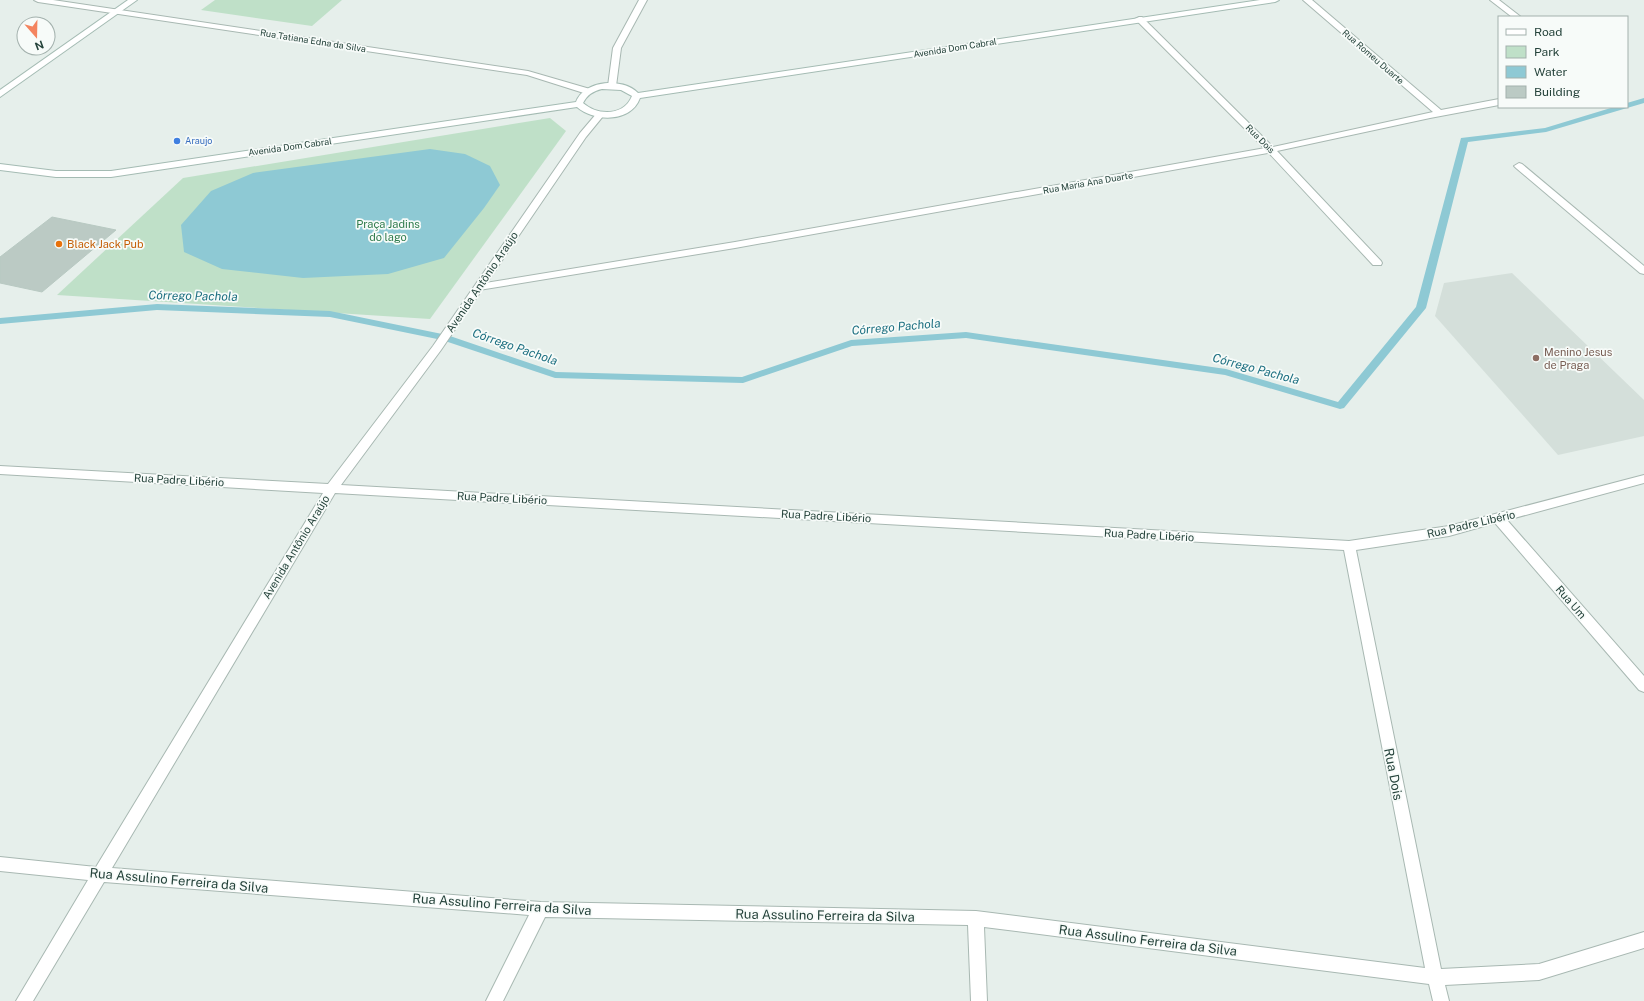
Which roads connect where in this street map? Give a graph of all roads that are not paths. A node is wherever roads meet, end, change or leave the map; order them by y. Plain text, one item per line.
1 (38, 0) edge
2 (133, 0) edge
3 (643, 0) edge
4 (1275, 0) edge
5 (1307, 0) edge
6 (1494, 0) edge
7 (116, 12) junction
8 (1516, 16) edge
9 (1139, 20) junction
10 (612, 86) junction
11 (587, 90) junction
12 (0, 94) edge
13 (636, 96) junction
14 (1498, 102) edge
15 (579, 104) junction
16 (1439, 113) junction
17 (600, 115) junction
18 (1271, 150) junction
19 (1519, 166) dead end
20 (0, 167) edge
21 (1377, 263) dead end
22 (1644, 271) edge
23 (480, 287) junction
24 (0, 470) edge
25 (1644, 479) edge
26 (332, 488) junction
27 (1498, 518) junction
28 (1349, 546) junction
29 (1644, 686) edge
30 (0, 864) edge
31 (99, 874) junction
32 (541, 909) junction
33 (976, 918) junction
34 (1644, 940) edge
35 (1435, 977) junction
36 (24, 1001) edge
37 (494, 1001) edge
38 (979, 1001) edge
39 (1441, 1001) edge

1 - 7 street, Rua Tatiana Edna da Silva
2 - 7 street
3 - 10 street
4 - 9 street, Avenida Dom Cabral
5 - 16 street, Rua Romeu Duarte
6 - 8 street
7 - 11 street, Rua Tatiana Edna da Silva
7 - 12 street
9 - 13 street, Avenida Dom Cabral
9 - 18 street, Rua Dois
10 - 11 street
10 - 13 street
11 - 15 street
13 - 17 street
14 - 16 street, Rua Maria Ana Duarte
15 - 17 street
15 - 20 street, Avenida Dom Cabral
16 - 18 street, Rua Maria Ana Duarte
17 - 23 street, Avenida Antônio Araújo
18 - 21 street, Rua Dois
18 - 23 street, Rua Maria Ana Duarte
19 - 22 street
23 - 26 street, Avenida Antônio Araújo
24 - 26 street, Rua Padre Libério
25 - 27 street, Rua Padre Libério
26 - 28 street, Rua Padre Libério
26 - 31 street, Avenida Antônio Araújo
27 - 28 street, Rua Padre Libério
27 - 29 street, Rua Um
28 - 35 street, Rua Dois
30 - 31 street, Rua Assulino Ferreira da Silva
31 - 32 street, Rua Assulino Ferreira da Silva
31 - 36 street, Avenida Antônio Araújo
32 - 33 street, Rua Assulino Ferreira da Silva
32 - 37 street
33 - 35 street, Rua Assulino Ferreira da Silva
33 - 38 street
34 - 35 street, Rua Assulino Ferreira da Silva
35 - 39 street, Rua Dois

